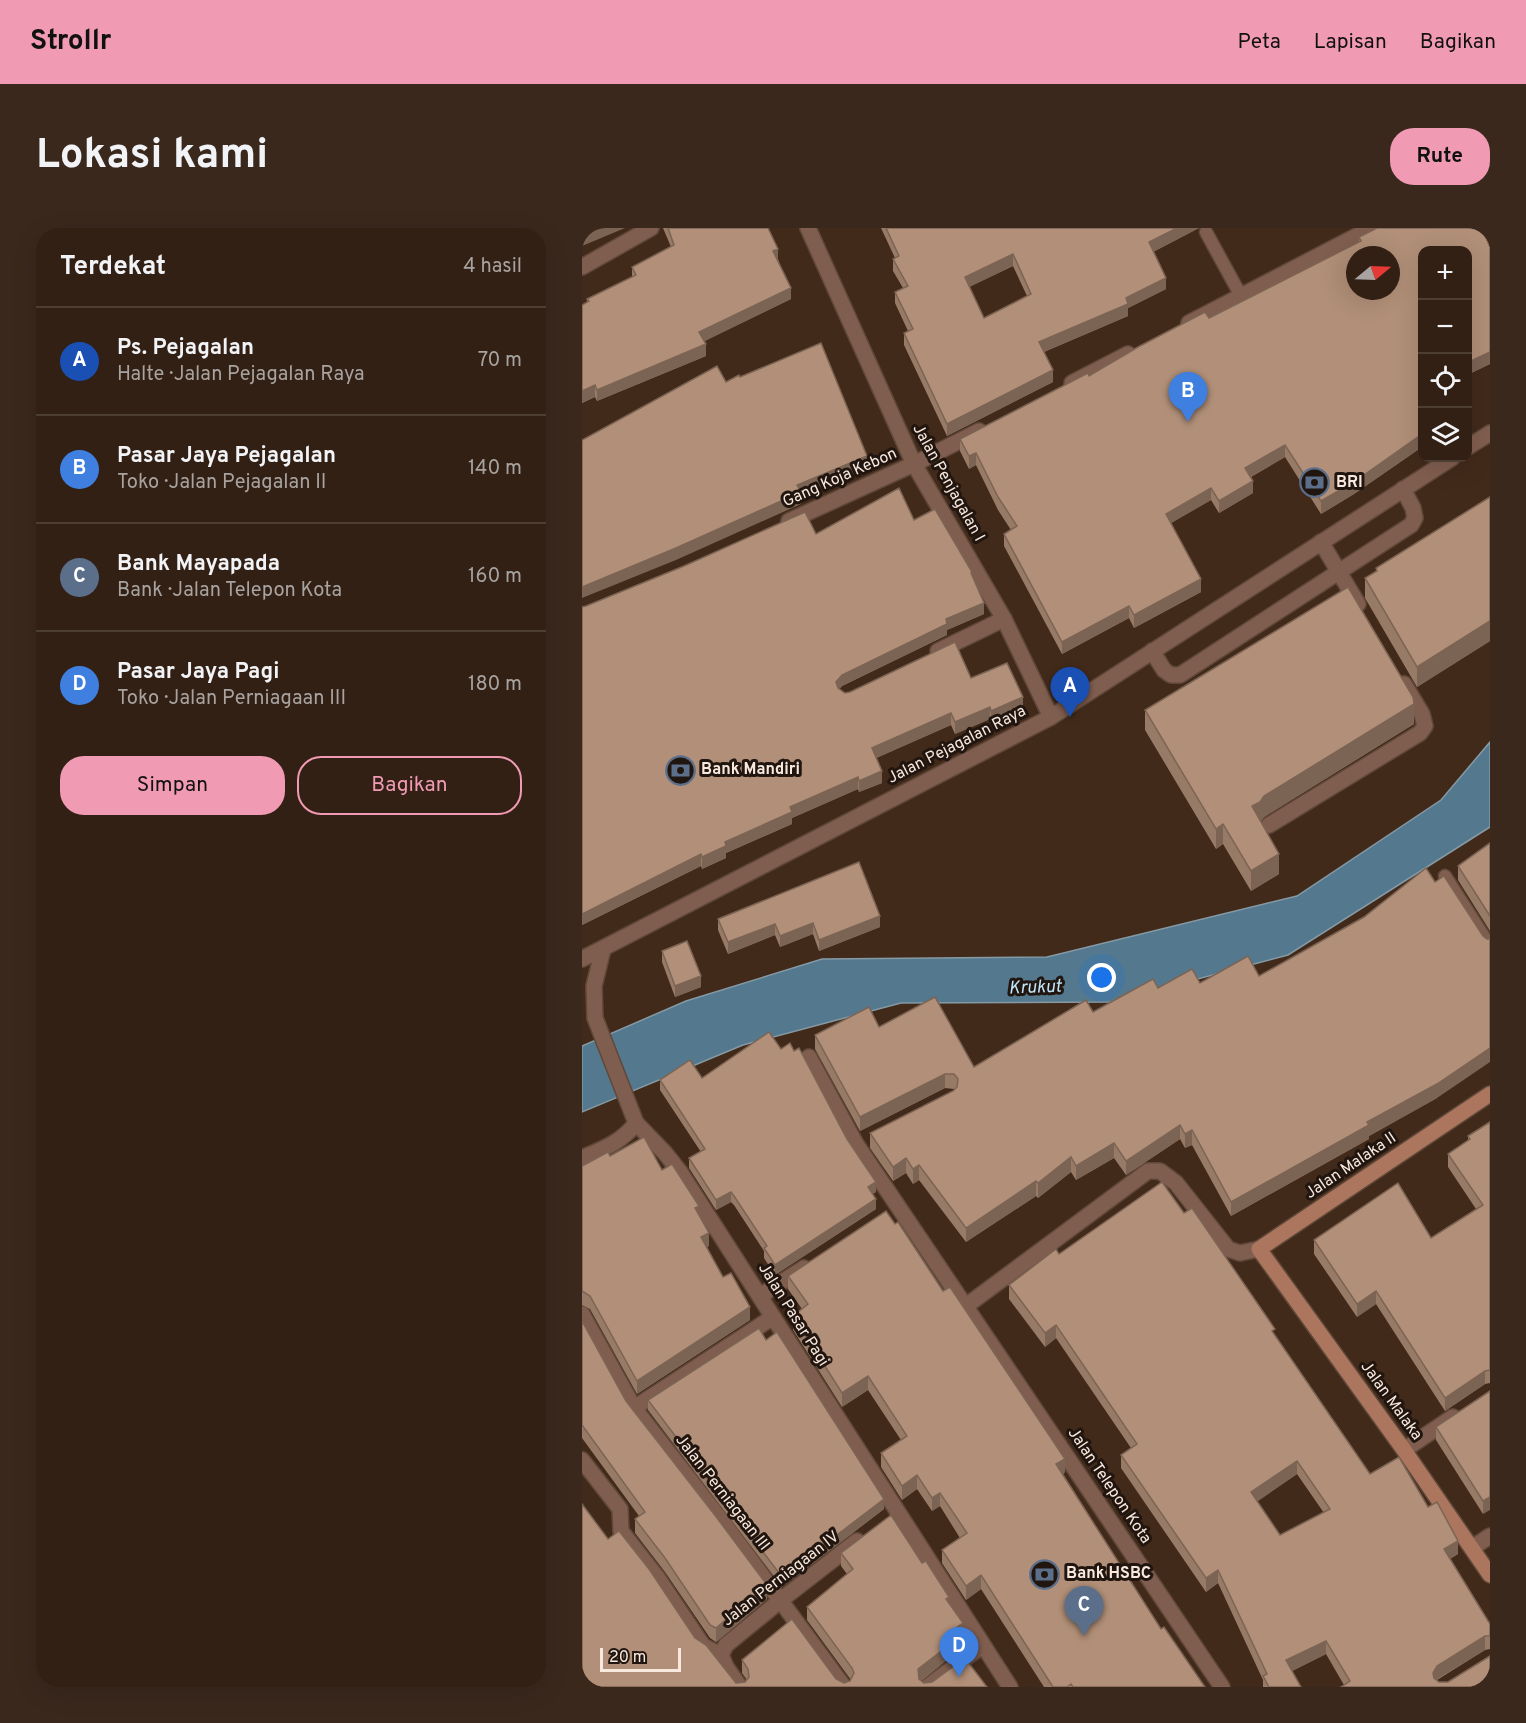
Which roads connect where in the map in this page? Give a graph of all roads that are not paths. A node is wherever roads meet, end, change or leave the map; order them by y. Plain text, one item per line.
1 (651, 228) edge
2 (808, 228) edge
3 (1372, 228) edge
4 (1206, 232) dead end
5 (582, 267) edge
6 (1241, 296) junction
7 (1178, 329) edge
8 (1146, 345) edge
9 (1061, 388) edge
10 (987, 426) edge
11 (1490, 433) edge
12 (1472, 444) edge
13 (1446, 462) edge
14 (914, 464) junction
15 (1403, 489) junction
16 (776, 526) edge
17 (1321, 542) junction
18 (1339, 572) junction
19 (1362, 612) edge
20 (1004, 619) junction
21 (1152, 651) junction
22 (924, 658) edge
23 (1398, 674) edge
24 (1051, 717) junction
25 (1269, 825) dead end
26 (1445, 876) edge
27 (1490, 946) edge
28 (603, 949) junction
29 (582, 959) edge
30 (809, 1057) dead end
31 (1490, 1094) edge
32 (636, 1123) junction
33 (582, 1158) edge
34 (1259, 1249) junction
35 (812, 1262) edge
36 (760, 1296) junction
37 (966, 1306) junction
38 (582, 1314) edge
39 (773, 1317) junction
40 (634, 1408) junction
41 (1461, 1412) edge
42 (1404, 1450) junction
43 (582, 1460) edge
44 (869, 1532) edge
45 (1490, 1536) edge
46 (1472, 1548) junction
47 (1490, 1575) edge
48 (781, 1600) junction
49 (982, 1646) junction
50 (721, 1655) junction
51 (740, 1687) edge
52 (844, 1687) edge
53 (927, 1687) edge
54 (1010, 1687) edge
55 (1222, 1687) edge

1 - 5 street
2 - 14 street, Jalan Penjagalan I
3 - 6 street
4 - 6 lane
6 - 7 street
8 - 9 street
10 - 14 street, Gang Koja Kebon
11 - 12 street
13 - 15 street, Jalan Pejagalan Raya
14 - 16 street, Gang Koja Kebon
14 - 20 street, Jalan Penjagalan I
15 - 17 street, Jalan Pejagalan Raya
15 - 18 street
17 - 18 street
17 - 21 street, Jalan Pejagalan Raya
18 - 19 street
18 - 21 street
20 - 22 street
20 - 24 street, Jalan Penjagalan I
21 - 24 street, Jalan Pejagalan Raya
23 - 25 street
24 - 28 street, Jalan Pejagalan Raya
26 - 27 lane
28 - 29 street, Jalan Pejagalan Raya
28 - 32 street, Jalan Pasar Pagi
30 - 37 street, Jalan Telepon Kota
31 - 34 main road, Jalan Malaka II
32 - 33 street
32 - 36 street, Jalan Pasar Pagi
34 - 37 street
34 - 42 main road, Jalan Malaka
35 - 36 street
36 - 39 street, Jalan Pasar Pagi
37 - 55 street, Jalan Telepon Kota
38 - 40 street, Jalan Perniagaan III
39 - 40 street
39 - 49 street, Jalan Pasar Pagi
40 - 48 street, Jalan Perniagaan III
41 - 42 street
42 - 46 main road, Jalan Malaka
43 - 50 street
44 - 48 street, Jalan Perniagaan IV
45 - 46 street
46 - 47 main road, Jalan Malaka
48 - 50 street, Jalan Perniagaan IV
48 - 52 street, Jalan Perniagaan III
49 - 53 street
49 - 54 street, Jalan Pasar Pagi
50 - 51 street

